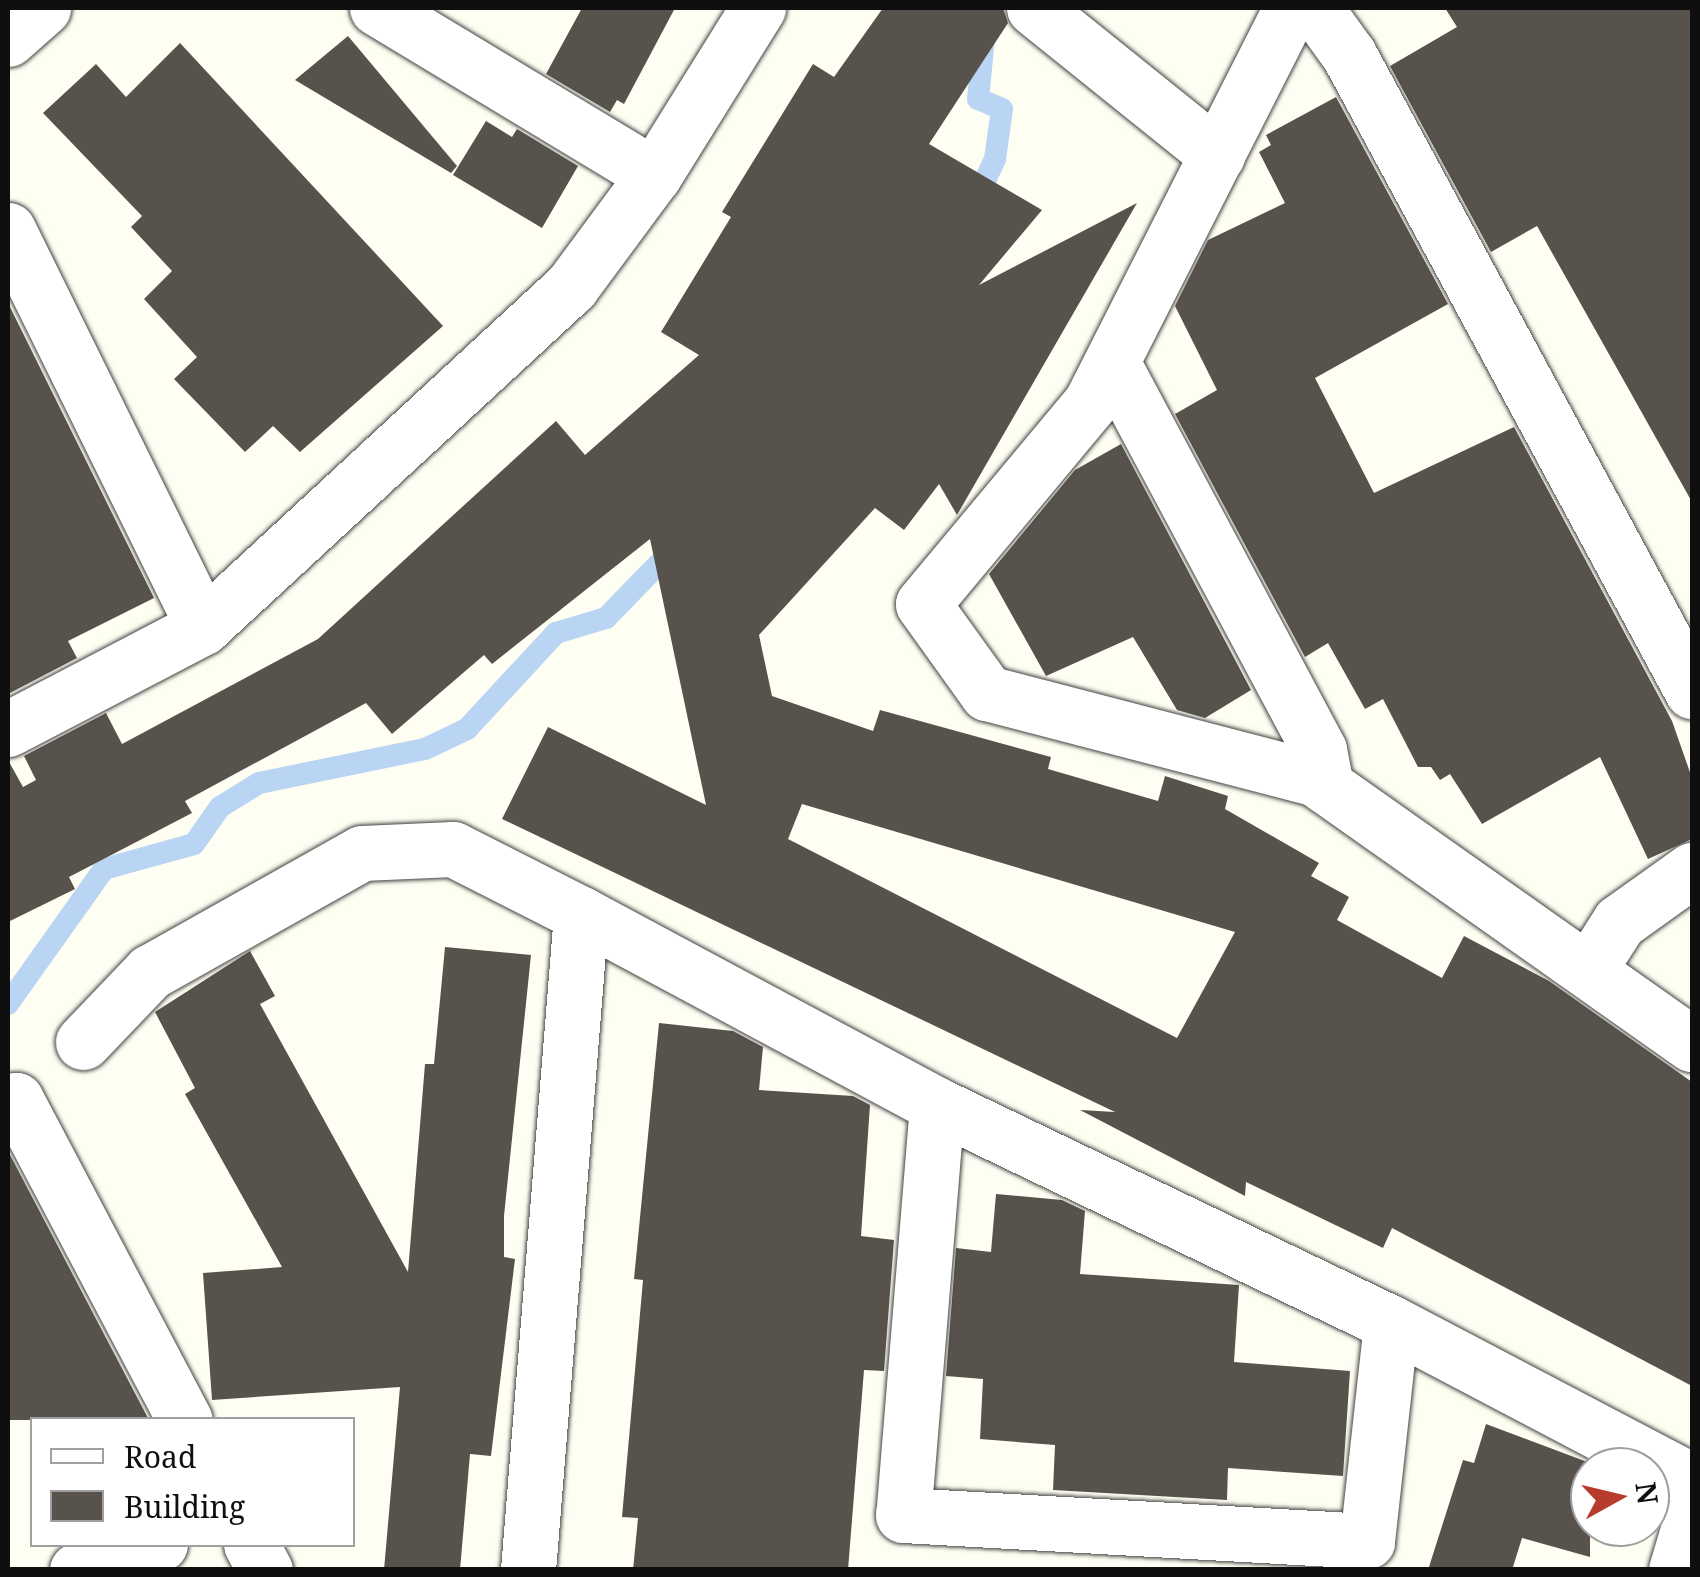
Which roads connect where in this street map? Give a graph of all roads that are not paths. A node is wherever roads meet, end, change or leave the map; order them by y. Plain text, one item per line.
1 (43, 8) edge
2 (377, 8) edge
3 (758, 8) edge
4 (1034, 8) edge
5 (1291, 8) edge
6 (1315, 8) edge
7 (8, 38) edge
8 (1217, 154) junction
9 (654, 175) junction
10 (8, 230) edge
11 (1112, 362) junction
12 (203, 627) junction
13 (1692, 692) edge
14 (8, 729) edge
15 (1326, 786) junction
16 (1692, 870) edge
17 (581, 914) junction
18 (1589, 969) junction
19 (83, 1042) dead end
20 (1692, 1044) edge
21 (8, 1104) edge
22 (938, 1105) junction
23 (1391, 1323) junction
24 (184, 1417) edge
25 (1692, 1481) edge
26 (1692, 1516) edge
27 (151, 1547) edge
28 (253, 1547) edge
29 (78, 1570) edge
30 (264, 1570) edge
31 (528, 1570) edge
32 (1676, 1570) edge

1 - 7 street
2 - 9 street
3 - 9 street
4 - 8 street
5 - 8 street
6 - 13 street
8 - 11 street
9 - 12 street
10 - 12 street
11 - 15 street
11 - 15 street
12 - 14 street
15 - 18 street
16 - 18 street
17 - 19 street
17 - 22 street
17 - 31 street
18 - 20 street
21 - 24 street
22 - 23 street
22 - 23 street
23 - 25 street
26 - 32 street
27 - 29 street
28 - 30 street

